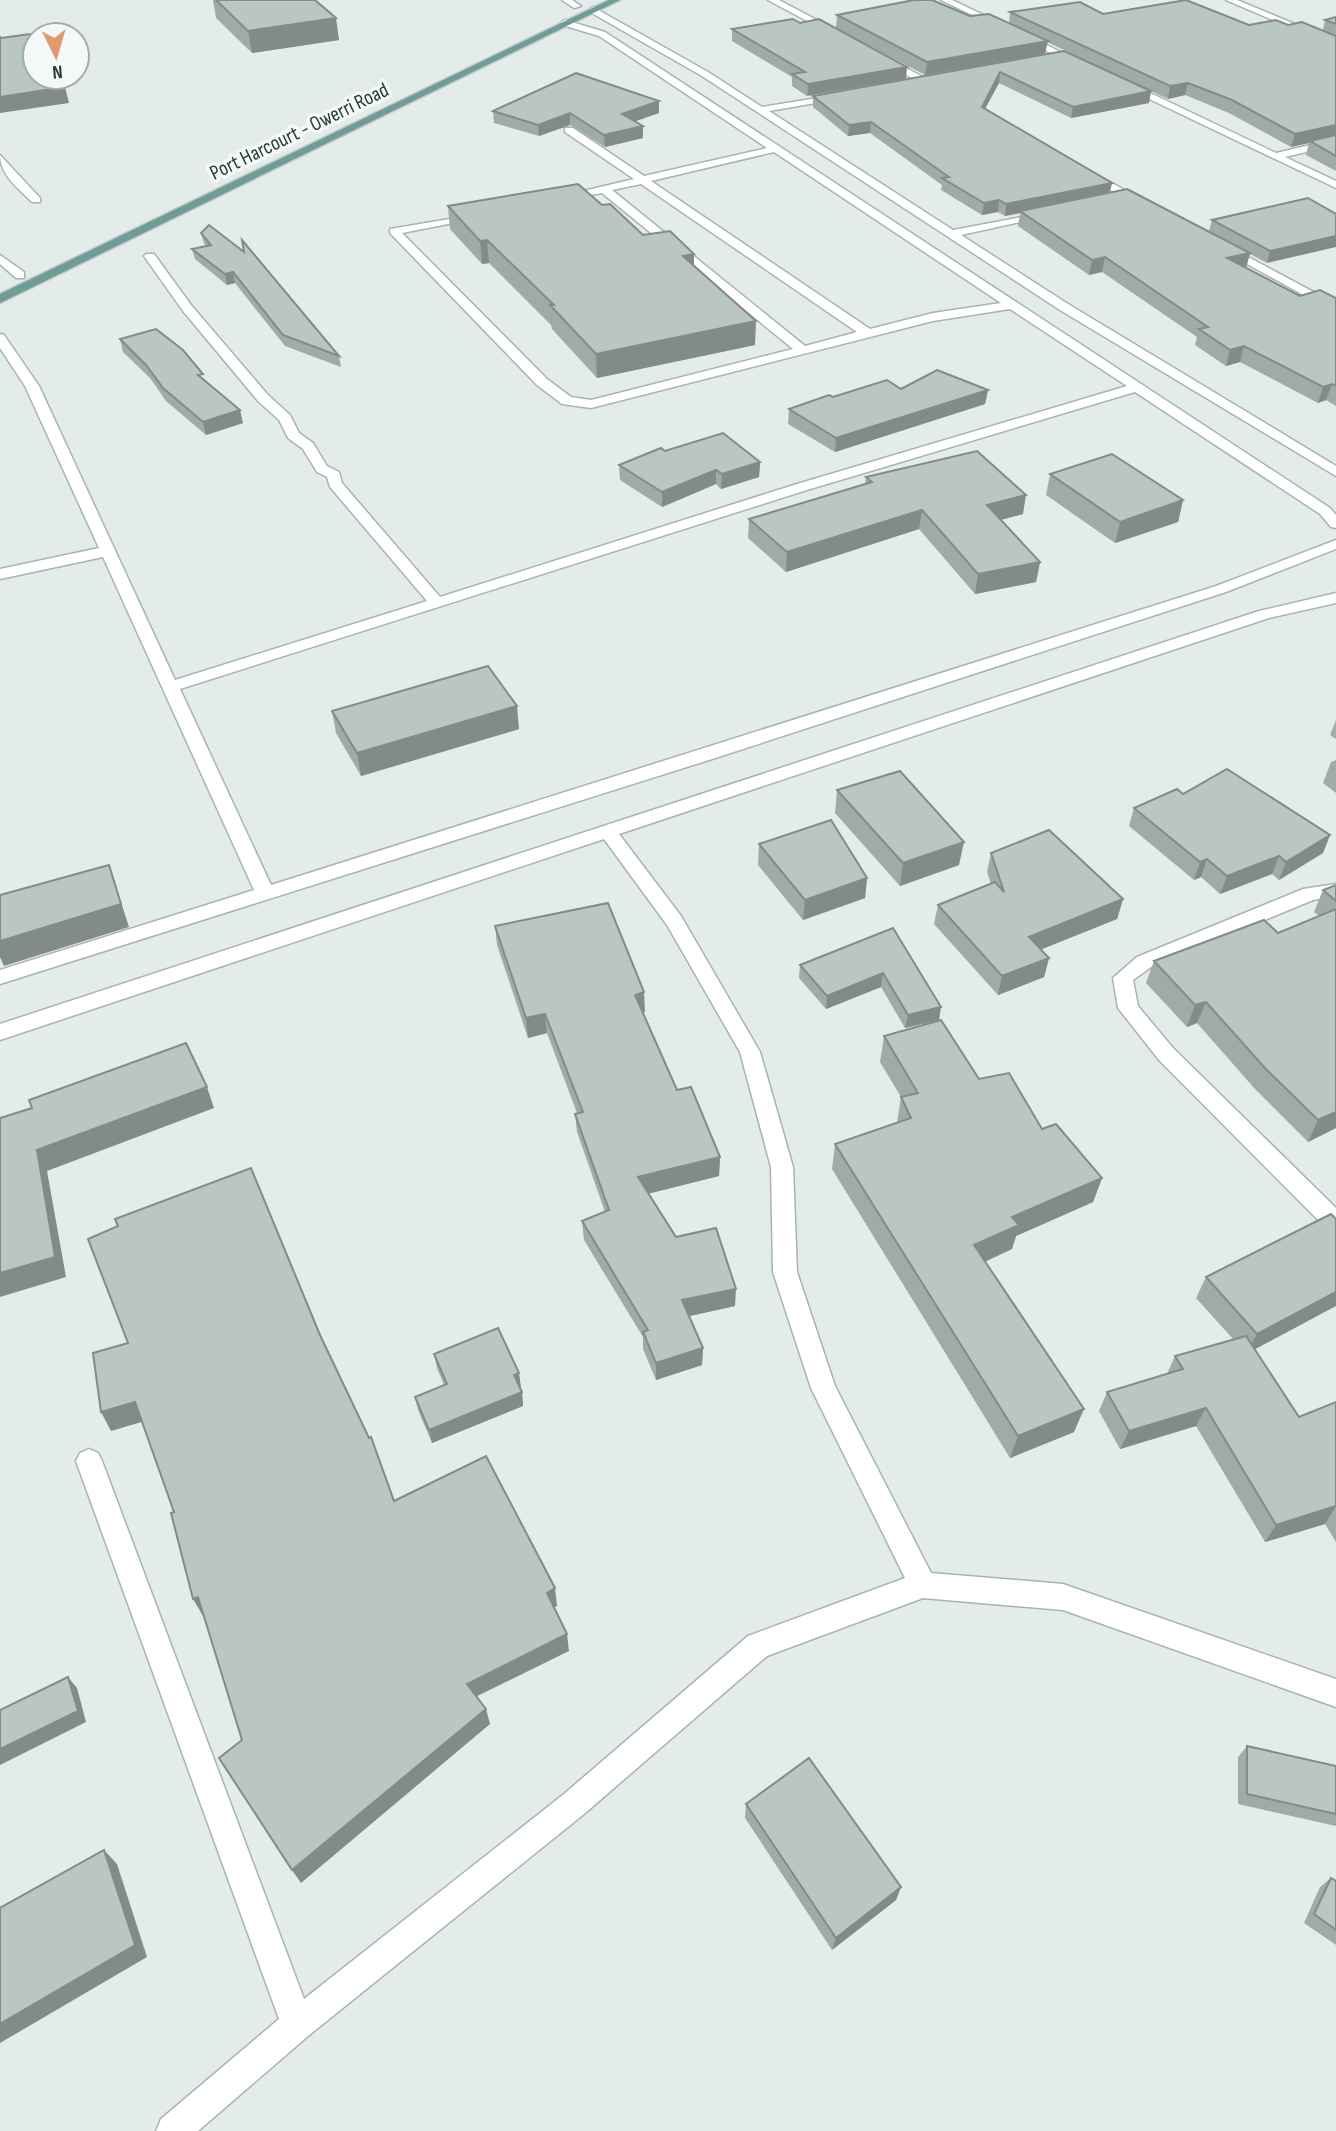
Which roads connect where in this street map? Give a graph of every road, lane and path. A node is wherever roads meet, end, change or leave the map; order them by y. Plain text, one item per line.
1 (566, 0) edge
2 (616, 0) edge
3 (772, 0) edge
4 (946, 0) edge
5 (1230, 0) edge
6 (933, 3) edge
7 (593, 5) edge
8 (577, 6) junction
9 (1011, 16) edge
10 (988, 20) junction
11 (830, 21) dead end
12 (565, 23) junction
13 (817, 23) junction
14 (1326, 26) edge
15 (1305, 31) junction
16 (841, 36) edge
17 (1336, 44) edge
18 (876, 55) edge
19 (1065, 56) junction
20 (1039, 61) edge
21 (1090, 68) edge
22 (937, 79) edge
23 (1114, 80) edge
24 (924, 81) junction
25 (910, 83) edge
26 (855, 93) edge
27 (759, 110) junction
28 (342, 120) dead end
29 (569, 130) edge
30 (1336, 142) edge
31 (774, 149) junction
32 (1275, 156) junction
33 (0, 158) edge
34 (1071, 165) edge
35 (641, 179) junction
36 (1336, 185) edge
37 (605, 190) junction
38 (1129, 196) junction
39 (1115, 199) edge
40 (36, 200) dead end
41 (552, 201) edge
42 (1152, 209) edge
43 (1061, 211) edge
44 (486, 213) edge
45 (952, 234) junction
46 (1211, 240) edge
47 (150, 256) dead end
48 (0, 258) edge
49 (32, 269) dead end
50 (15, 277) joint
51 (0, 299) edge
52 (1011, 304) junction
53 (1336, 309) edge
54 (868, 334) junction
55 (0, 338) edge
56 (804, 351) junction
57 (1137, 387) junction
58 (1336, 472) edge
59 (1336, 523) edge
60 (1336, 544) edge
61 (108, 551) junction
62 (0, 574) edge
63 (1336, 598) edge
64 (437, 603) junction
65 (170, 687) junction
66 (607, 830) junction
67 (1336, 890) edge
68 (265, 892) junction
69 (0, 977) edge
70 (0, 1032) edge
71 (1336, 1223) edge
72 (89, 1461) dead end
73 (923, 1585) junction
74 (1336, 1693) edge
75 (297, 2025) junction
76 (173, 2131) edge

1 - 8 street
2 - 7 main road, Port Harcourt - Owerri Road
3 - 13 street
4 - 6 street
4 - 10 street
5 - 15 street
7 - 8 main road, Port Harcourt - Owerri Road
7 - 12 main road, Port Harcourt - Owerri Road
7 - 27 street
8 - 28 main road, Port Harcourt - Owerri Road
9 - 10 street
10 - 19 street
11 - 13 street
12 - 31 street
12 - 51 main road, Port Harcourt - Owerri Road
13 - 16 street
14 - 15 street
15 - 17 street
18 - 24 street
19 - 20 street
19 - 21 street
22 - 24 street
23 - 32 street
24 - 25 street
26 - 27 street
27 - 45 street
29 - 35 street
30 - 32 street
31 - 35 street
31 - 52 street
32 - 36 street
33 - 40 street
34 - 38 street
35 - 37 street
35 - 54 street
37 - 41 street
37 - 56 street
38 - 39 street
38 - 42 street
43 - 45 street
44 - 56 street
45 - 58 street
46 - 53 street
47 - 64 street
48 - 50 street
49 - 50 main road
52 - 54 street
52 - 57 street
54 - 56 street
55 - 61 street
57 - 59 street
57 - 64 street
60 - 68 street
61 - 62 street
61 - 65 street
63 - 66 street
64 - 65 street
65 - 68 street
66 - 70 street
66 - 73 street
67 - 71 street
68 - 69 street
72 - 75 street
73 - 74 street
73 - 75 street
75 - 76 street

